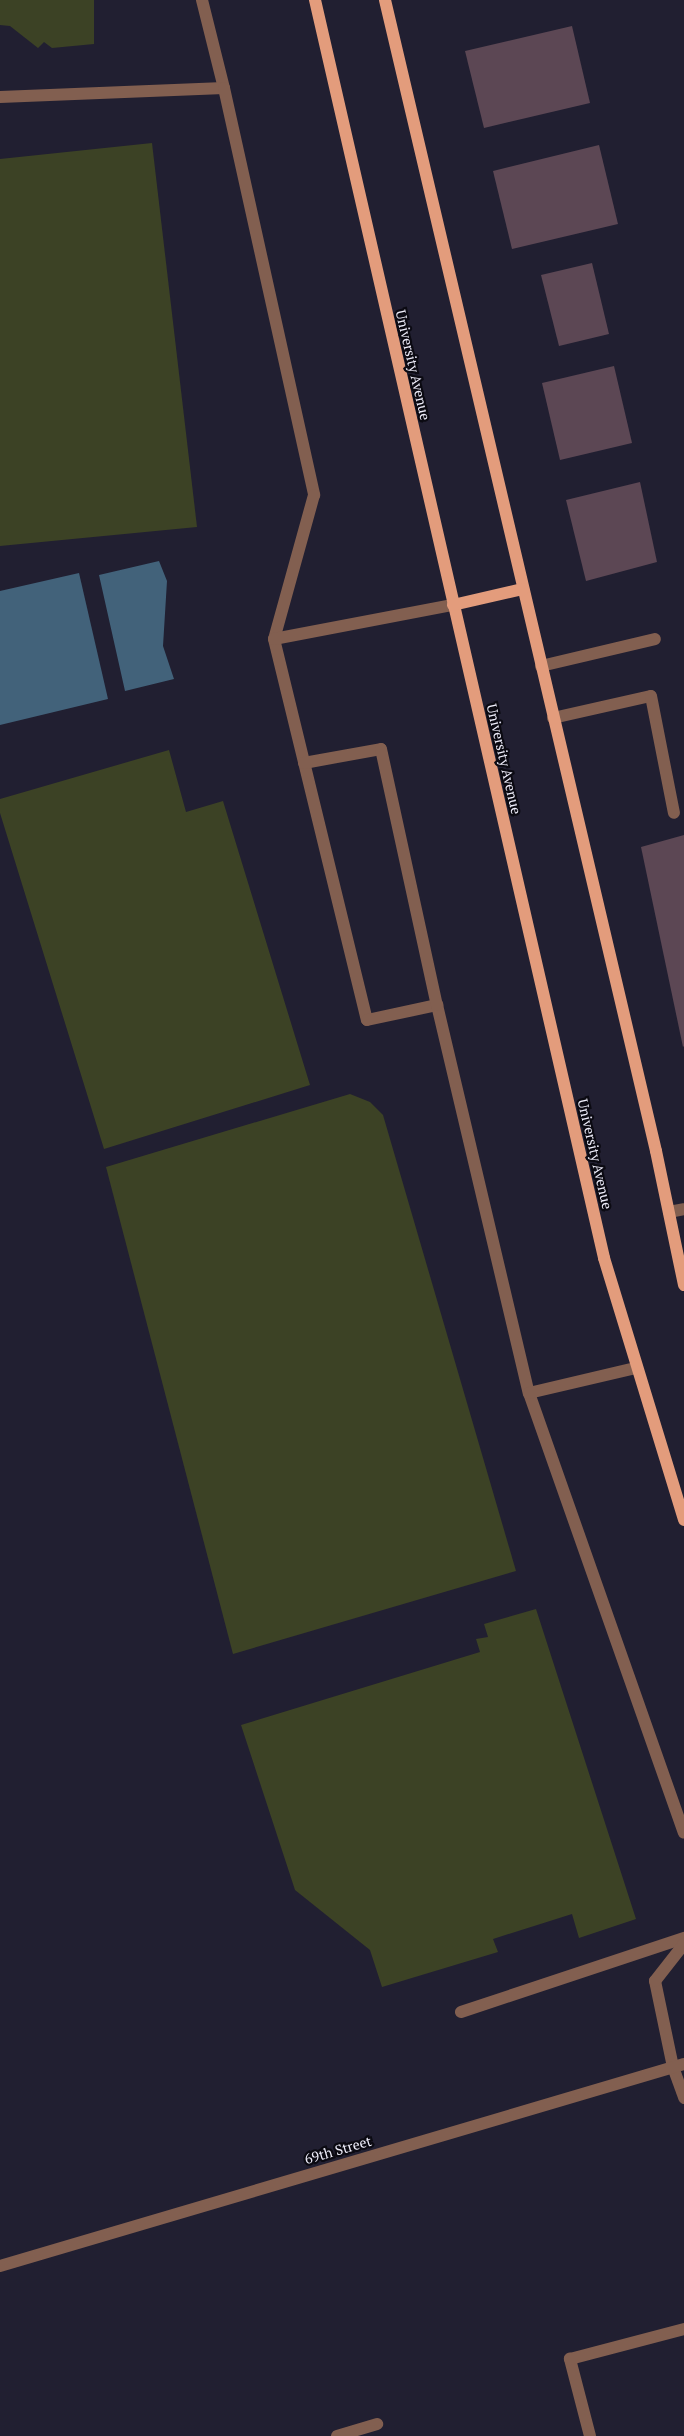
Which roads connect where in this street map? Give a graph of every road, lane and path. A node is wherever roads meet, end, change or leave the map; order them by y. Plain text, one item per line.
1 (202, 0) edge
2 (316, 0) edge
3 (385, 0) edge
4 (224, 88) junction
5 (0, 96) edge
6 (523, 589) junction
7 (453, 605) junction
8 (274, 639) junction
9 (655, 639) dead end
10 (541, 666) junction
11 (553, 718) junction
12 (304, 763) junction
13 (674, 813) dead end
14 (437, 1005) junction
15 (684, 1208) edge
16 (669, 1212) junction
17 (684, 1285) edge
18 (636, 1368) junction
19 (529, 1393) junction
20 (684, 1520) edge
21 (684, 1832) edge
22 (684, 1938) edge
23 (684, 1944) edge
24 (461, 2012) dead end
25 (678, 2066) edge
26 (684, 2098) edge
27 (0, 2266) edge
28 (684, 2329) edge
29 (377, 2424) dead end
30 (337, 2436) edge
31 (590, 2436) edge

1 - 4 street
2 - 7 main road, University Avenue
3 - 6 main road
4 - 5 street
4 - 8 street
6 - 7 main road
6 - 10 main road
7 - 8 street
7 - 18 main road, University Avenue
8 - 12 street
9 - 10 street
10 - 11 main road
11 - 13 street
11 - 16 main road
12 - 14 street
12 - 14 street
14 - 19 street
15 - 16 street
16 - 17 main road
18 - 19 street
18 - 20 main road, University Avenue
19 - 21 street
22 - 24 street
23 - 25 street
25 - 26 street
25 - 27 street, 69th Street
28 - 31 street
29 - 30 street

